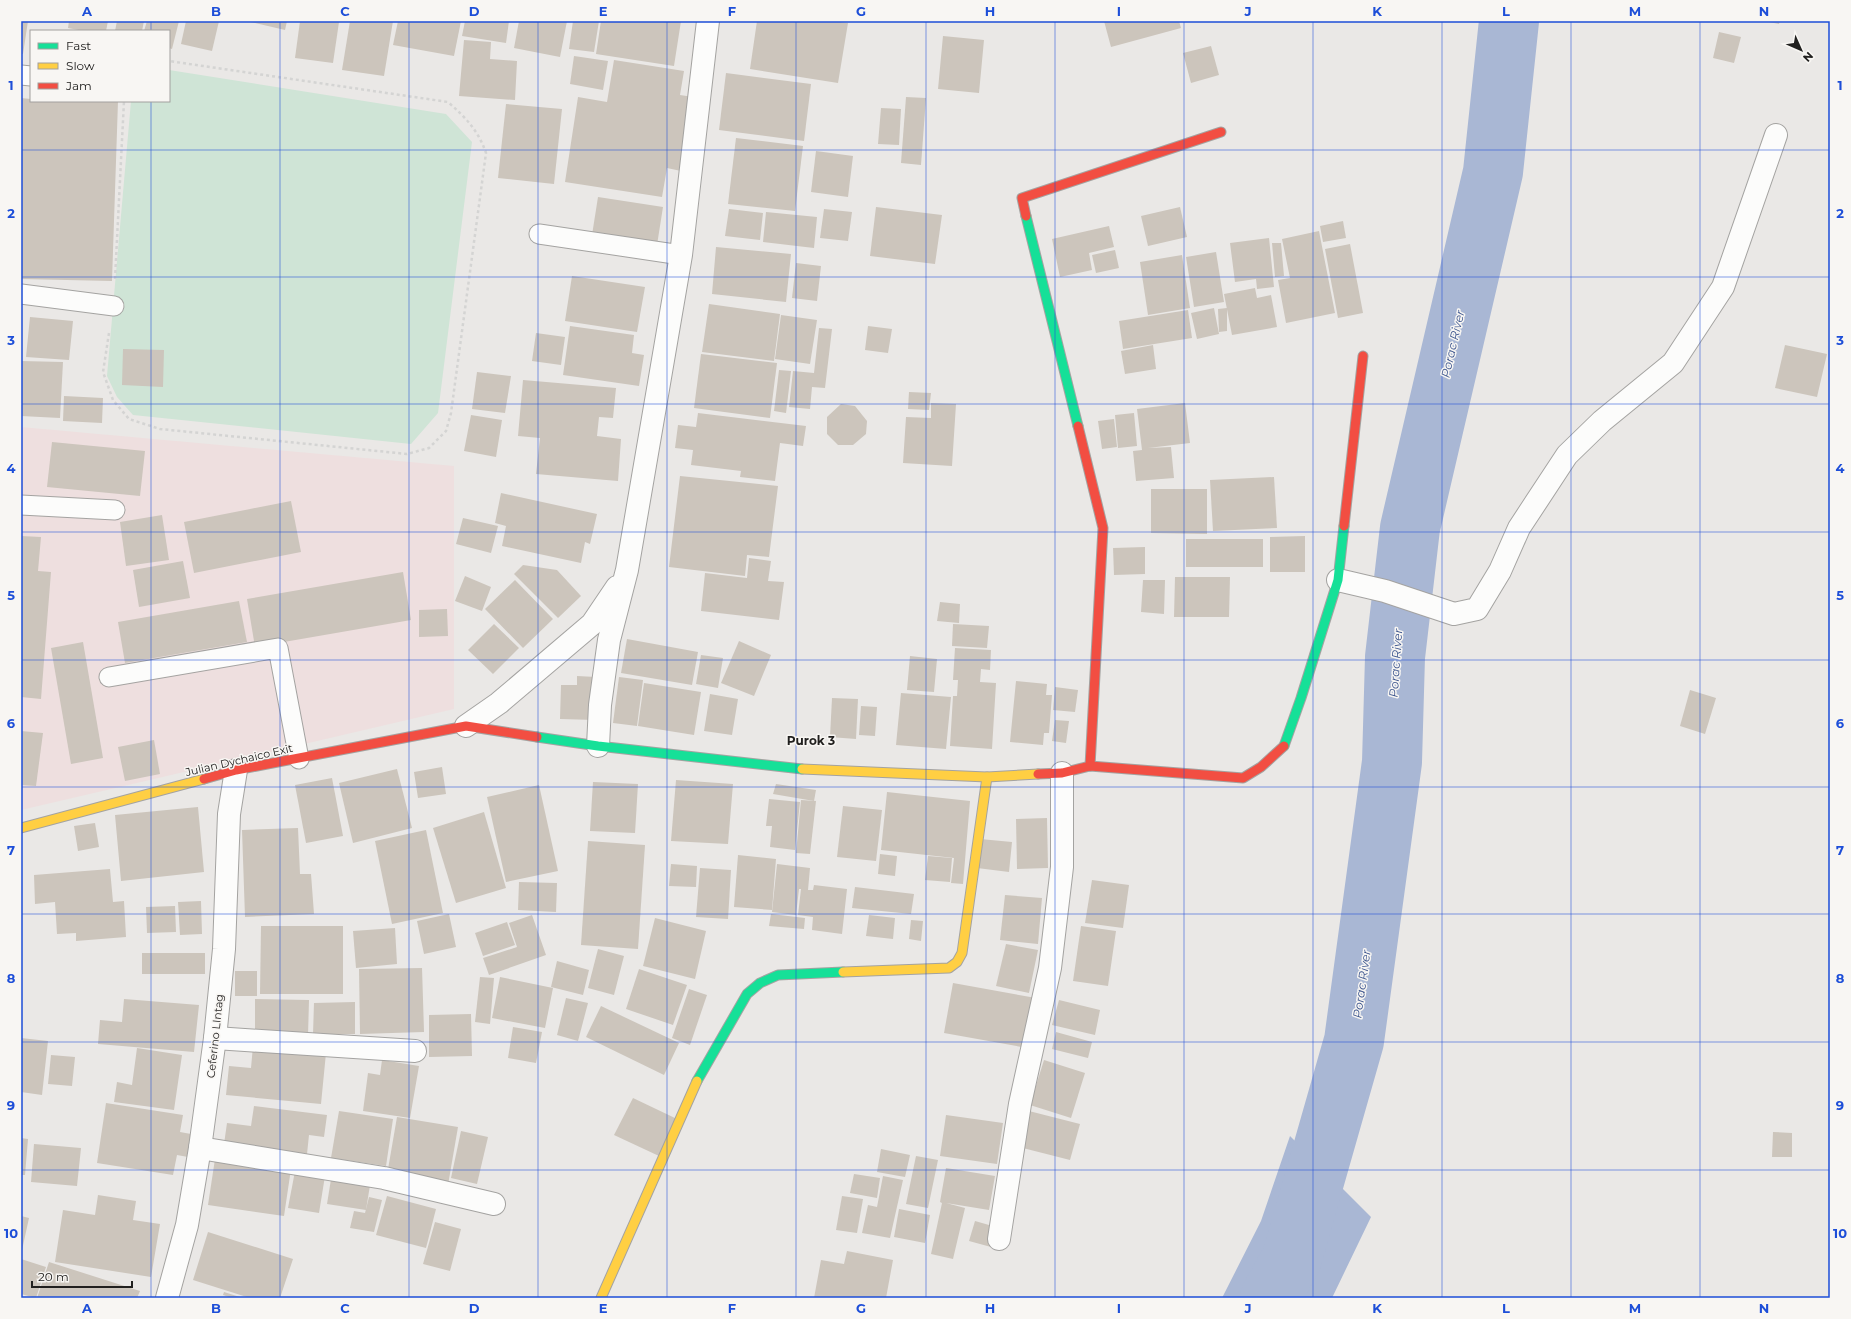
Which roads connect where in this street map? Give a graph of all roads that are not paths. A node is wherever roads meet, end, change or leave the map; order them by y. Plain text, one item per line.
1 (708, 21) edge
2 (1221, 132) dead end
3 (1776, 135) dead end
4 (539, 234) dead end
5 (681, 255) junction
6 (21, 294) edge
7 (114, 306) road end
8 (1363, 356) dead end
9 (21, 505) edge
10 (115, 510) dead end
11 (627, 570) junction
12 (1338, 580) junction
13 (109, 677) dead end
14 (466, 726) junction
15 (598, 746) junction
16 (299, 759) junction
17 (1090, 766) junction
18 (236, 770) junction
19 (1062, 773) junction
20 (987, 777) junction
21 (21, 828) edge
22 (215, 1038) junction
23 (415, 1051) dead end
24 (200, 1148) junction
25 (494, 1204) dead end
26 (999, 1239) dead end
27 (167, 1298) edge
28 (601, 1298) edge

1 - 5 street
2 - 17 street
3 - 12 street
4 - 5 lane
5 - 11 street
6 - 7 lane
8 - 12 street, Julian Dychaico Exit
9 - 10 lane
11 - 14 street
11 - 15 street
12 - 17 street, Julian Dychaico Exit
13 - 16 lane
14 - 15 street, Julian Dychaico Exit
14 - 16 street, Julian Dychaico Exit
15 - 20 street, Julian Dychaico Exit
16 - 18 street, Julian Dychaico Exit
17 - 19 street, Julian Dychaico Exit
18 - 21 street, Julian Dychaico Exit
18 - 22 street, Ceferino LIntag
19 - 20 street, Julian Dychaico Exit
19 - 26 street
20 - 28 street
22 - 23 street
22 - 24 street, Ceferino LIntag
24 - 25 street
24 - 27 street, Ceferino LIntag

